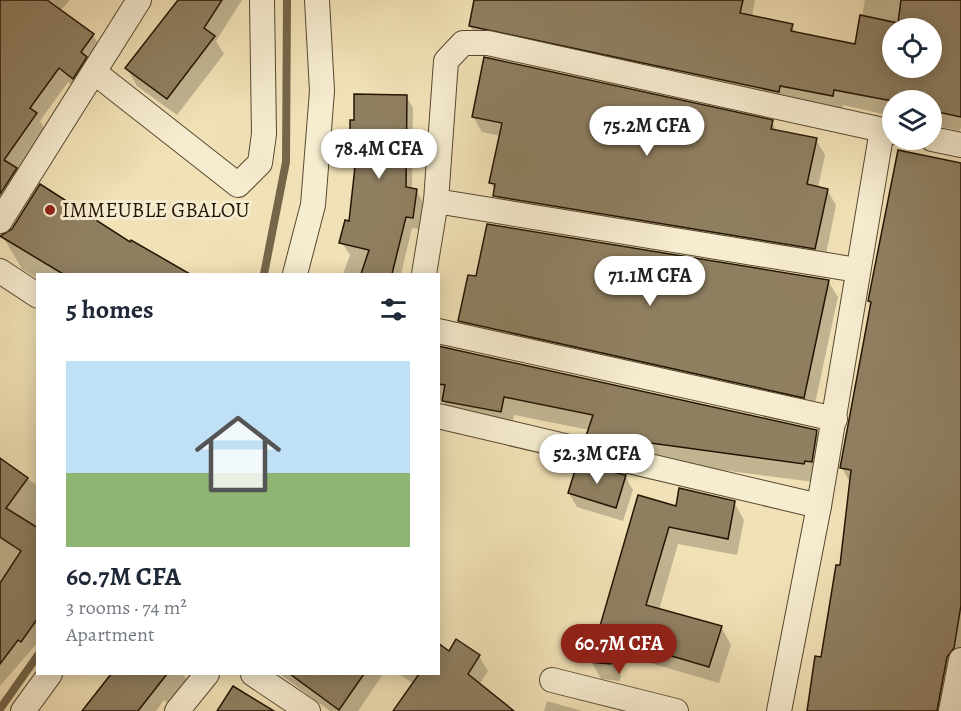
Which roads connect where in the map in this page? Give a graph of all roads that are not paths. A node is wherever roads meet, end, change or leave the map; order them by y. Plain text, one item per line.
1 (139, 0) edge
2 (262, 0) edge
3 (317, 0) edge
4 (94, 72) junction
5 (882, 130) edge
6 (942, 141) edge
7 (961, 145) edge
8 (883, 150) edge
9 (436, 201) junction
10 (0, 221) edge
11 (857, 270) junction
12 (0, 271) edge
13 (294, 273) edge
14 (424, 273) edge
15 (36, 295) edge
16 (440, 331) edge
17 (440, 416) edge
18 (835, 419) junction
19 (819, 506) junction
20 (961, 660) edge
21 (49, 675) edge
22 (206, 675) edge
23 (254, 675) edge
24 (552, 680) dead end
25 (23, 711) edge
26 (177, 711) edge
27 (308, 711) edge
28 (676, 711) edge
29 (778, 711) edge
30 (951, 711) edge

1 - 4 street
2 - 4 street
3 - 13 street
4 - 10 street
5 - 9 street
6 - 7 street
8 - 11 street
9 - 11 street
9 - 14 street
11 - 18 street
12 - 15 street
16 - 18 street
17 - 19 street
18 - 19 street
19 - 29 street
20 - 30 street
21 - 25 street
22 - 26 street
23 - 27 street
24 - 28 street

